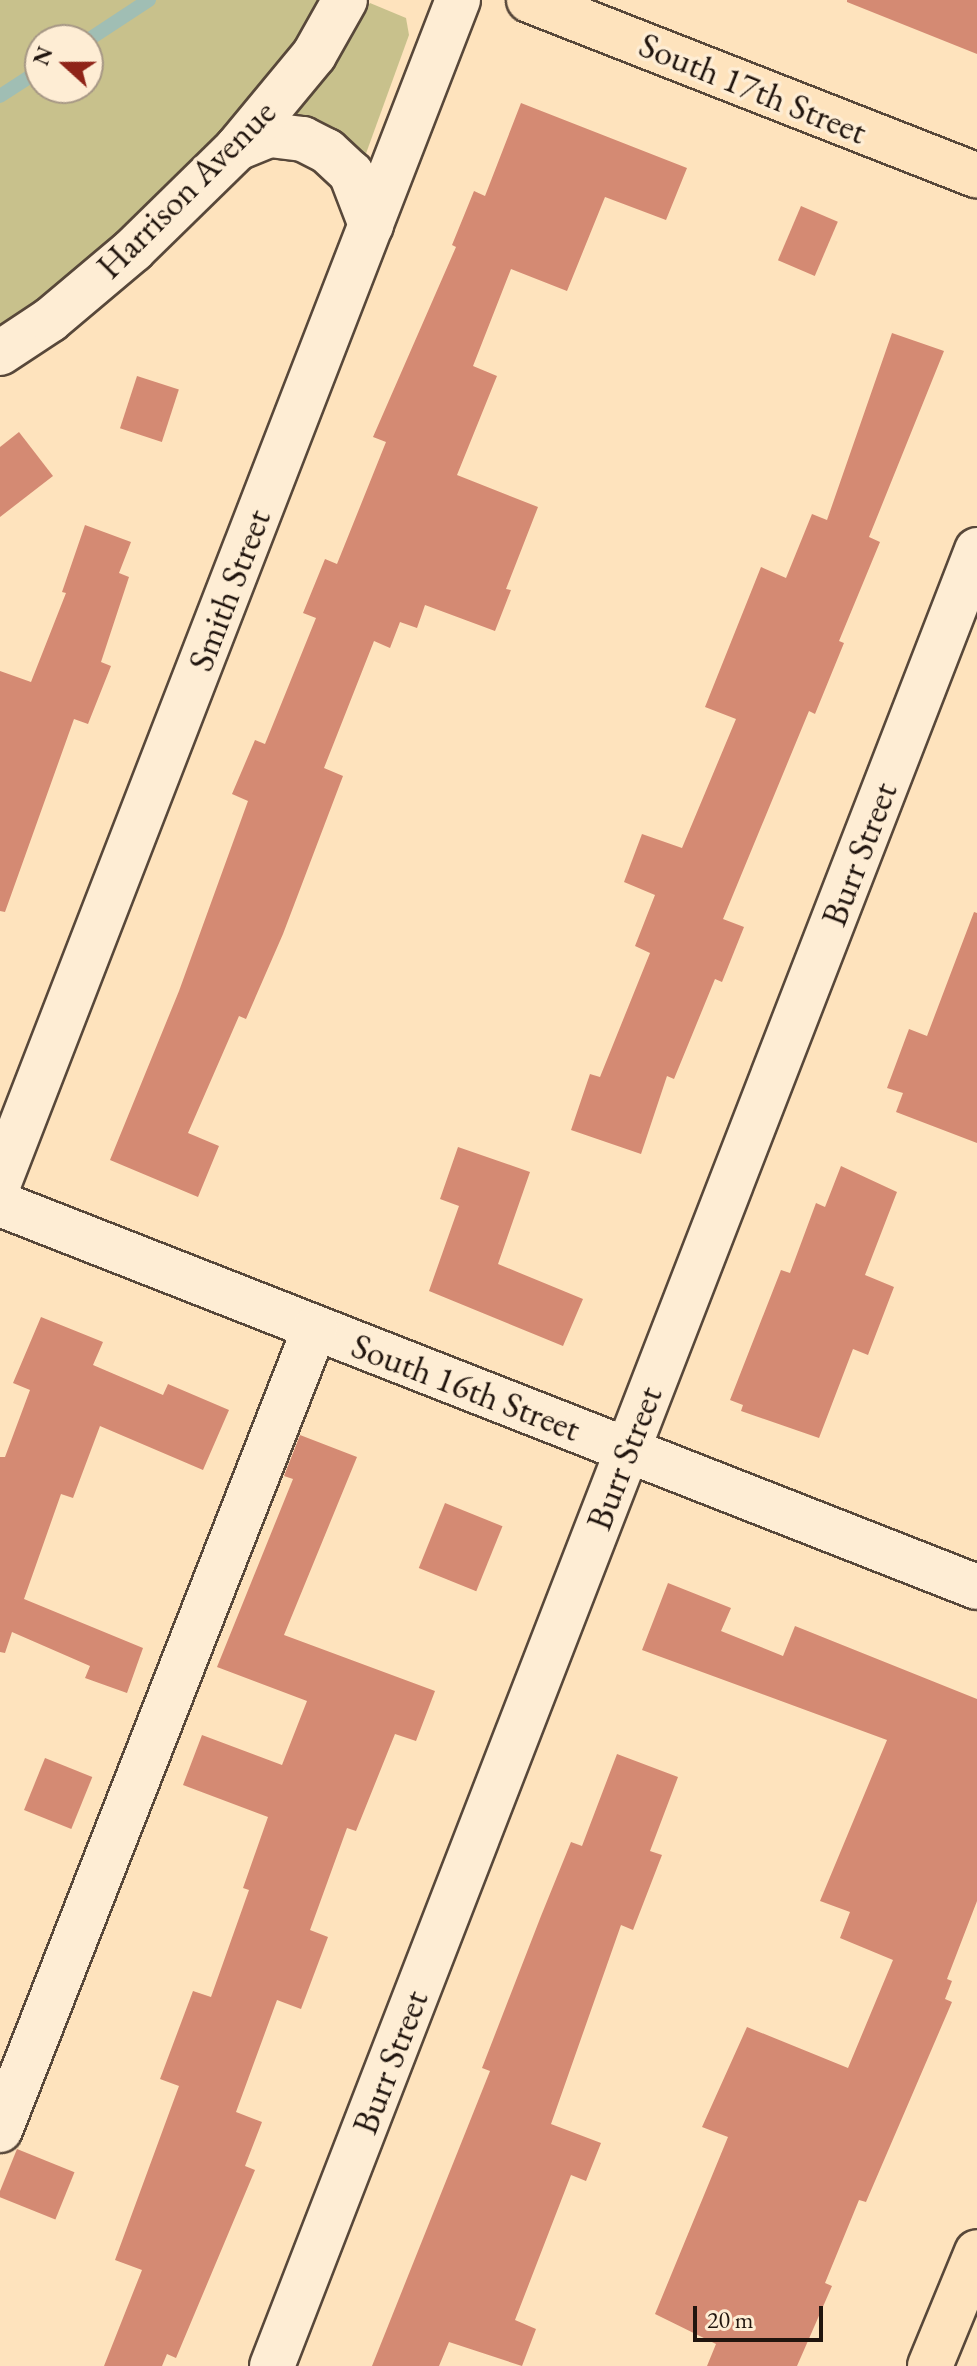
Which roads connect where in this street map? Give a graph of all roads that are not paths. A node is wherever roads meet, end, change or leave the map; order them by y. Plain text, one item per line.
1 (345, 0) edge
2 (458, 0) edge
3 (529, 0) edge
4 (237, 148) junction
5 (977, 176) edge
6 (371, 225) junction
7 (0, 353) edge
8 (977, 550) edge
9 (0, 1180) edge
10 (0, 1204) edge
11 (315, 1328) junction
12 (627, 1451) junction
13 (977, 1587) edge
14 (0, 2130) edge
15 (977, 2252) edge
16 (272, 2366) edge
17 (930, 2366) edge

1 - 4 street, Harrison Avenue
2 - 6 street, Smith Street
3 - 5 main road, South 17th Street
4 - 6 street
4 - 7 street, Harrison Avenue
6 - 9 street, Smith Street
8 - 12 street, Burr Street
10 - 11 street, South 16th Street
11 - 12 street, South 16th Street
11 - 14 street
12 - 13 street, South 16th Street
12 - 16 street, Burr Street
15 - 17 main road

